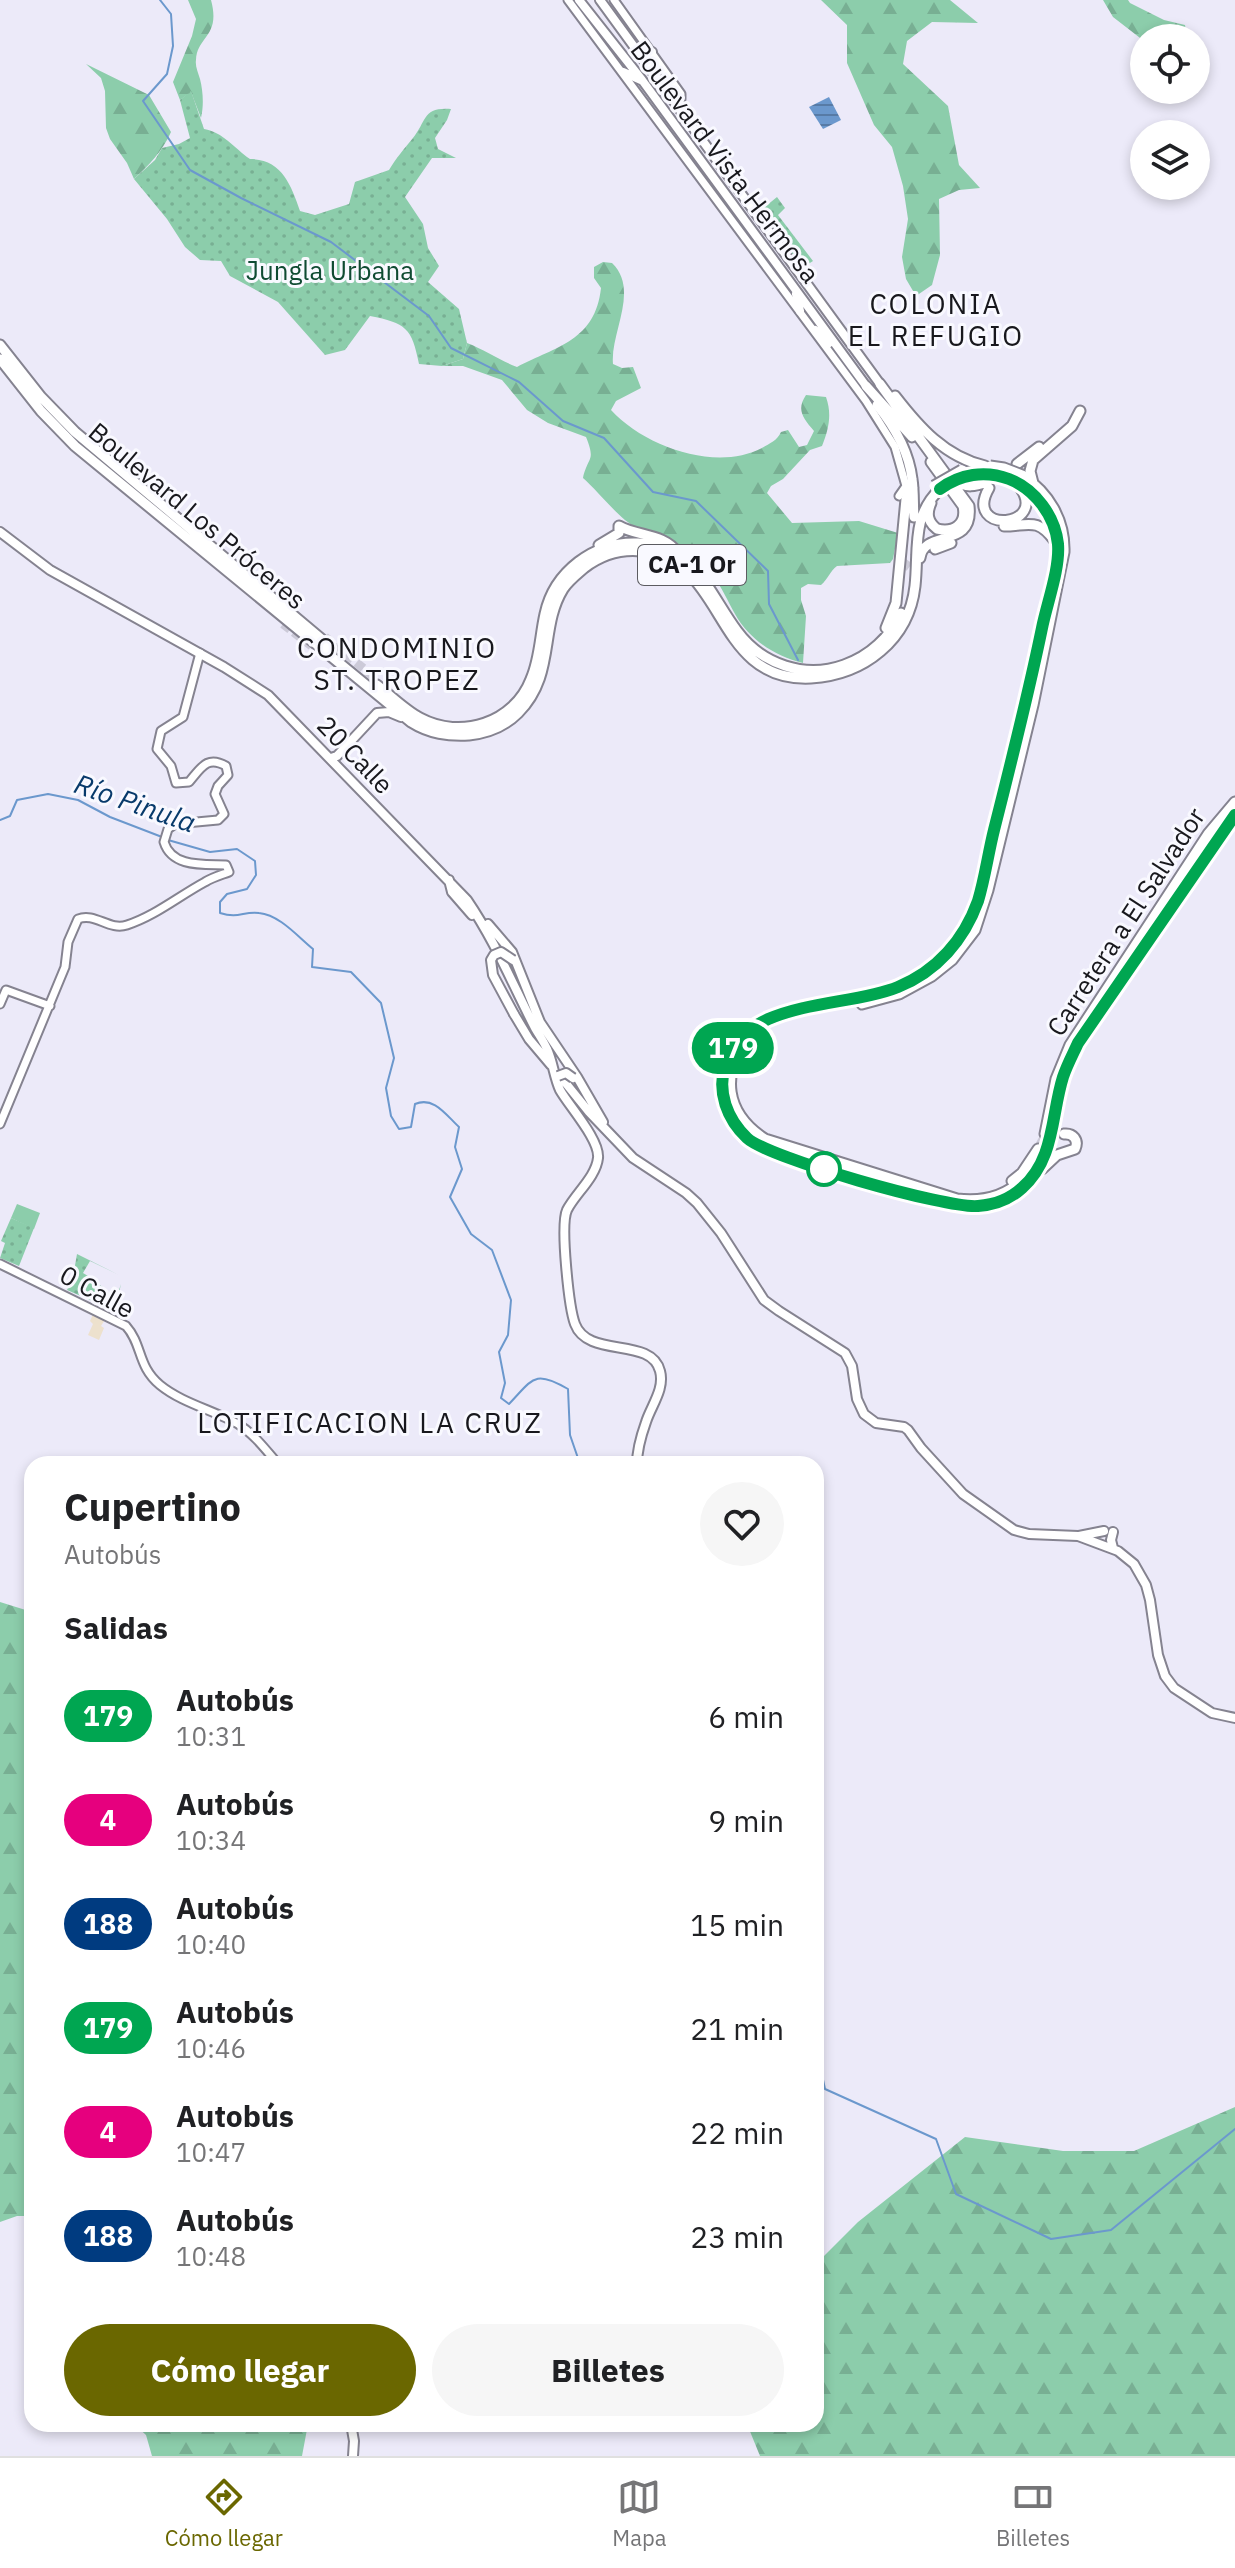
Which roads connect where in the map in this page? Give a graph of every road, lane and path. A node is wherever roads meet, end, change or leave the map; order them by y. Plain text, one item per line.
1 (568, 0) edge
2 (579, 0) edge
3 (600, 0) edge
4 (614, 0) edge
5 (615, 19) junction
6 (606, 37) junction
7 (652, 52) junction
8 (652, 70) junction
9 (623, 72) junction
10 (642, 80) junction
11 (678, 105) junction
12 (691, 146) junction
13 (735, 185) junction
14 (793, 286) junction
15 (800, 311) junction
16 (815, 330) junction
17 (0, 345) edge
18 (840, 353) junction
19 (0, 359) edge
20 (866, 366) junction
21 (877, 380) junction
22 (860, 381) junction
23 (930, 451) junction
24 (1017, 464) dead end
25 (986, 466) junction
26 (964, 473) junction
27 (1016, 479) junction
28 (1033, 483) junction
29 (988, 485) junction
30 (913, 488) junction
31 (936, 490) junction
32 (899, 496) dead end
33 (979, 501) junction
34 (914, 517) junction
35 (0, 532) edge
36 (1058, 544) junction
37 (935, 549) dead end
38 (680, 556) junction
39 (584, 558) junction
40 (903, 568) dead end
41 (254, 581) junction
42 (915, 588) junction
43 (271, 607) junction
44 (899, 617) junction
45 (283, 624) tunnel mouth
46 (310, 624) dead end
47 (877, 646) junction
48 (200, 653) junction
49 (373, 690) junction
50 (375, 715) junction
51 (411, 722) junction
52 (335, 761) junction
53 (1235, 802) edge
54 (1235, 815) edge
55 (1208, 834) junction
56 (1199, 866) junction
57 (1182, 873) junction
58 (448, 880) junction
59 (1176, 899) junction
60 (473, 910) junction
61 (0, 1004) edge
62 (50, 1006) junction
63 (540, 1022) junction
64 (534, 1040) junction
65 (552, 1066) junction
66 (563, 1080) junction
67 (0, 1124) edge
68 (609, 1133) junction
69 (1064, 1134) dead end
70 (1038, 1149) tunnel mouth
71 (1036, 1173) junction
72 (925, 1189) junction
73 (0, 1264) edge
74 (271, 1456) edge
75 (639, 1456) edge
76 (1078, 1536) junction
77 (1113, 1548) junction
78 (1235, 1718) edge
79 (352, 2432) edge
80 (353, 2456) edge

1 - 9 street
2 - 6 main road, Boulevard Vista Hermosa
3 - 5 main road, Boulevard Vista Hermosa
4 - 7 street
5 - 6 main road
5 - 8 main road, Boulevard Vista Hermosa
6 - 10 main road, Boulevard Vista Hermosa
7 - 8 main road
7 - 11 street
8 - 11 main road, Boulevard Vista Hermosa
9 - 10 main road
9 - 15 street
10 - 12 main road, Boulevard Vista Hermosa
11 - 13 main road, Boulevard Vista Hermosa
12 - 13 main road
12 - 14 main road, Boulevard Vista Hermosa
13 - 20 main road, Boulevard Vista Hermosa
14 - 15 main road
14 - 18 main road, Boulevard Vista Hermosa
15 - 16 street
16 - 18 main road
16 - 22 street
17 - 41 highway, Boulevard Los Próceres / CA-1 Or
18 - 22 main road, Boulevard Vista Hermosa
19 - 43 highway, Boulevard Los Próceres / CA-1 Or
20 - 21 main road, Boulevard Vista Hermosa
20 - 22 main road
21 - 22 main road
21 - 23 highway
21 - 25 highway
22 - 30 highway
22 - 31 highway
22 - 32 street
23 - 29 highway
23 - 42 highway
24 - 28 highway
25 - 26 highway, Carretera a El Salvador / CA-1 Or
25 - 27 highway, Carretera a El Salvador / CA-1 Or, bridge
26 - 27 highway, Carretera a El Salvador / CA-1 Or, bridge
26 - 31 highway, Carretera a El Salvador / CA-1 Or, bridge
27 - 28 highway, Carretera a El Salvador / CA-1 Or
27 - 29 highway
27 - 36 highway, Carretera a El Salvador / CA-1 Or
28 - 72 highway, Carretera a El Salvador / CA-1 Or
29 - 33 highway
30 - 34 highway
30 - 47 highway
31 - 34 highway, Boulevard Los Próceres / CA-1 Or
31 - 42 highway, Boulevard Los Próceres / CA-1 Or
33 - 36 highway
33 - 37 highway
34 - 44 highway, Boulevard Los Próceres / CA-1 Or
35 - 48 main road, 20 Calle
36 - 71 highway, Carretera a El Salvador
38 - 39 highway, Boulevard Los Próceres / CA-1 Or
38 - 39 highway
38 - 47 highway, Boulevard Los Próceres / CA-1 Or
39 - 41 highway, Boulevard Los Próceres / CA-1 Or
40 - 44 highway
41 - 46 highway
42 - 51 highway, Boulevard Los Próceres / CA-1 Or
43 - 45 highway
43 - 49 highway, Boulevard Los Próceres / CA-1 Or
44 - 47 highway, Boulevard Los Próceres / CA-1 Or
48 - 52 main road, 20 Calle
48 - 62 street
49 - 50 main road
49 - 51 highway, Boulevard Los Próceres / CA-1 Or
50 - 51 main road
50 - 52 main road
52 - 58 main road, 20 Calle
53 - 55 highway, Carretera a El Salvador / CA-1 Or
54 - 56 highway, Carretera a El Salvador
55 - 56 highway
55 - 57 highway, Carretera a El Salvador / CA-1 Or
56 - 59 highway, Carretera a El Salvador
57 - 59 highway
57 - 72 highway, Carretera a El Salvador / CA-1 Or
58 - 60 main road, 20 Calle
58 - 64 main road
59 - 71 highway, Carretera a El Salvador
60 - 63 main road
60 - 65 main road, 20 Calle
61 - 62 street
62 - 67 street
63 - 64 main road, bridge
63 - 68 main road
64 - 65 main road
65 - 66 main road, 20 Calle
66 - 68 main road
66 - 75 main road
68 - 76 main road
69 - 71 highway
70 - 72 highway
73 - 74 street, 0 Calle
76 - 77 main road
76 - 77 main road
77 - 78 main road
79 - 80 main road

